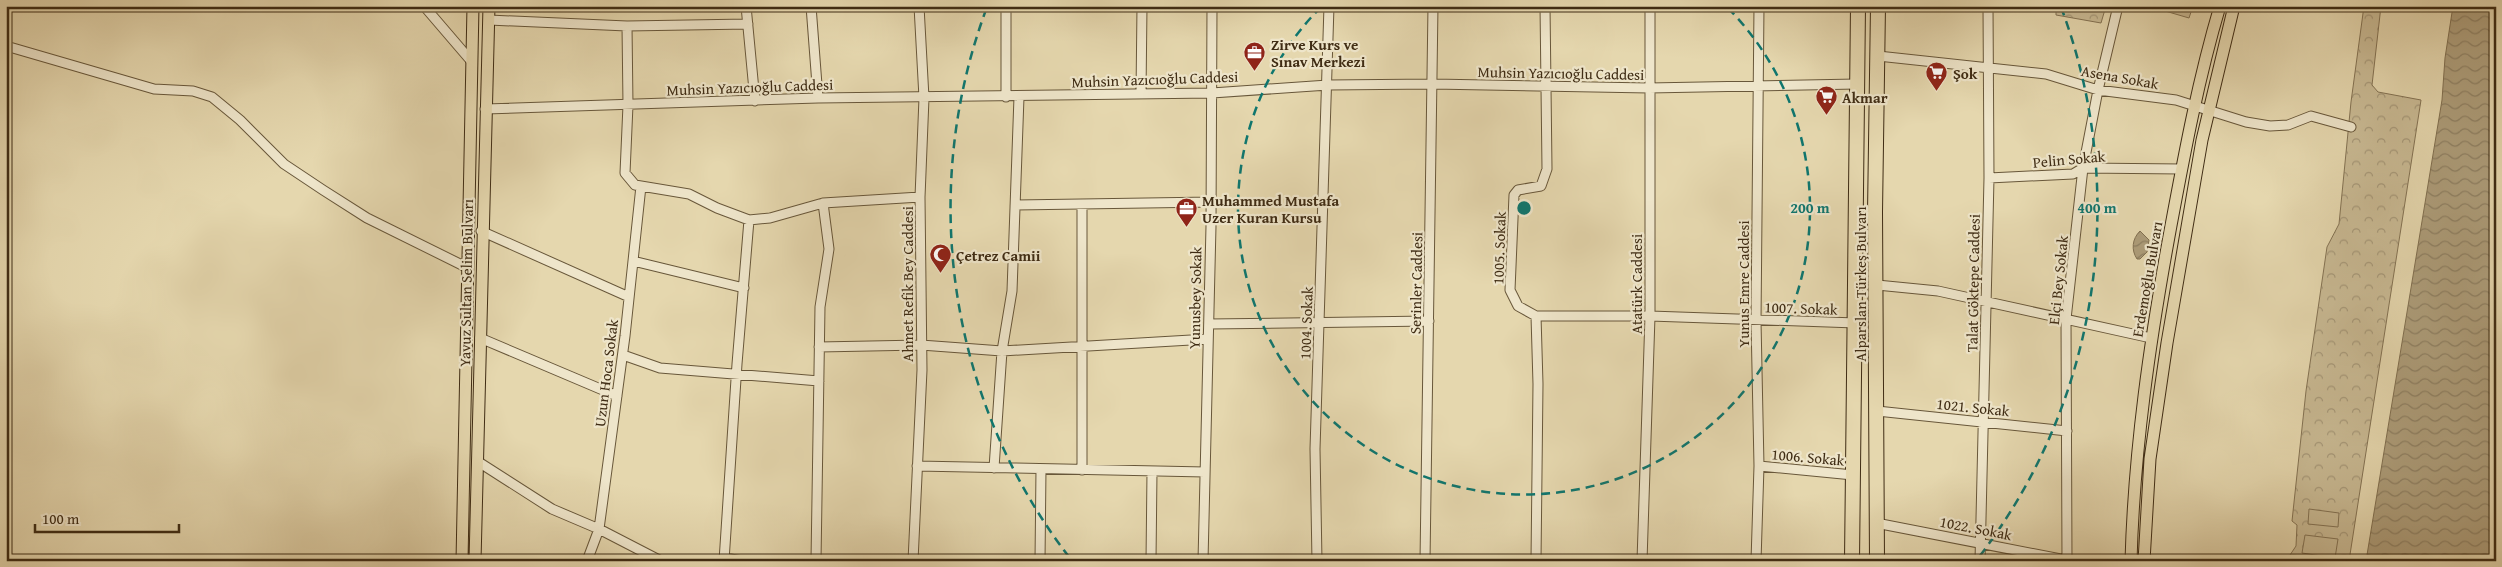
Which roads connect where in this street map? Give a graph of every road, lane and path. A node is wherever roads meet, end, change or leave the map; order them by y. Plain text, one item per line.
1 (424, 6) edge
2 (473, 6) edge
3 (489, 6) edge
4 (746, 6) edge
5 (811, 6) edge
6 (919, 6) edge
7 (1006, 6) edge
8 (1142, 6) edge
9 (1212, 6) edge
10 (1329, 6) edge
11 (1433, 6) edge
12 (1545, 6) edge
13 (1650, 6) edge
14 (1759, 6) edge
15 (1858, 6) edge
16 (1878, 6) edge
17 (1988, 6) edge
18 (2118, 6) edge
19 (2220, 6) edge
20 (2234, 6) edge
21 (489, 20) junction
22 (748, 24) junction
23 (627, 26) junction
24 (6, 46) edge
25 (1878, 56) junction
26 (472, 62) junction
27 (1988, 66) junction
28 (1434, 84) junction
29 (1857, 84) junction
30 (1328, 85) junction
31 (1545, 87) junction
32 (1649, 88) junction
33 (1758, 88) junction
34 (2098, 90) junction
35 (1212, 93) junction
36 (1141, 94) junction
37 (1006, 97) junction
38 (1019, 97) junction
39 (818, 98) junction
40 (924, 98) junction
41 (755, 101) junction
42 (628, 105) junction
43 (2195, 106) junction
44 (484, 109) junction
45 (2210, 110) junction
46 (2351, 127) dead end
47 (2084, 168) junction
48 (2182, 169) junction
49 (1990, 178) junction
50 (641, 186) junction
51 (920, 197) junction
52 (1211, 202) junction
53 (822, 203) junction
54 (1082, 204) junction
55 (1015, 205) junction
56 (749, 220) junction
57 (482, 231) junction
58 (633, 261) junction
59 (468, 268) junction
60 (1877, 285) junction
61 (744, 288) junction
62 (629, 297) junction
63 (1986, 302) junction
64 (1536, 316) junction
65 (1650, 316) junction
66 (2066, 319) junction
67 (1756, 320) junction
68 (1429, 321) junction
69 (1320, 322) junction
70 (1856, 323) junction
71 (1208, 324) junction
72 (480, 338) junction
73 (2151, 338) junction
74 (1208, 339) junction
75 (921, 345) junction
76 (1083, 346) junction
77 (819, 347) junction
78 (1002, 351) junction
79 (623, 355) junction
80 (736, 373) junction
81 (819, 381) junction
82 (617, 396) junction
83 (1877, 411) junction
84 (1983, 422) junction
85 (2066, 431) junction
86 (477, 460) junction
87 (917, 466) junction
88 (1759, 466) junction
89 (994, 468) junction
90 (1040, 469) junction
91 (1082, 470) junction
92 (1152, 472) junction
93 (1205, 472) junction
94 (1853, 475) junction
95 (1876, 523) junction
96 (599, 529) junction
97 (1980, 543) junction
98 (724, 559) edge
99 (2068, 560) edge
100 (462, 561) edge
101 (475, 561) edge
102 (587, 561) edge
103 (661, 561) edge
104 (743, 561) edge
105 (816, 561) edge
106 (913, 561) edge
107 (1040, 561) edge
108 (1150, 561) edge
109 (1203, 561) edge
110 (1317, 561) edge
111 (1425, 561) edge
112 (1536, 561) edge
113 (1642, 561) edge
114 (1756, 561) edge
115 (1852, 561) edge
116 (1877, 561) edge
117 (1980, 561) edge
118 (2131, 561) edge
119 (2144, 561) edge

1 - 26 street
2 - 26 main road, Yavuz Sultan Selim Bulvarı
3 - 21 main road, Yavuz Sultan Selim Bulvarı
4 - 22 street
5 - 39 street
6 - 40 street, Ahmet Refik Bey Caddesi
7 - 37 street
8 - 36 street
9 - 35 street, Yunusbey Sokak
10 - 30 street, 1004. Sokak
11 - 28 street, Serinler Caddesi
12 - 31 street, 1005. Sokak
13 - 32 street, Atatürk Caddesi
14 - 33 street, Yunus Emre Caddesi
15 - 29 highway, Alparslan Türkeş Bulvarı
16 - 25 highway, Alparslan Türkeş Bulvarı
17 - 27 street, Talat Göktepe Caddesi
18 - 34 street, Elçi Bey Sokak
19 - 43 main road, Erdemoğlu Bulvarı
20 - 45 main road, Erdemoğlu Bulvarı
21 - 23 street
21 - 44 main road, Yavuz Sultan Selim Bulvarı
22 - 23 street
22 - 41 street
23 - 42 street
24 - 59 street
25 - 27 street, Asena Sokak
25 - 60 highway, Alparslan Türkeş Bulvarı
26 - 59 main road, Yavuz Sultan Selim Bulvarı
27 - 34 street, Asena Sokak
27 - 49 street, Talat Göktepe Caddesi
28 - 30 street, Muhsin Yazıcıoğlu Caddesi
28 - 31 street, Muhsin Yazıcıoğlu Caddesi
28 - 68 street, Serinler Caddesi
29 - 33 street, Muhsin Yazıcıoğlu Caddesi
29 - 70 highway, Alparslan Türkeş Bulvarı
30 - 35 street, Muhsin Yazıcıoğlu Caddesi
30 - 69 street, 1004. Sokak
31 - 32 street, Muhsin Yazıcıoğlu Caddesi
31 - 64 street, 1005. Sokak
32 - 33 street, Muhsin Yazıcıoğlu Caddesi
32 - 65 street, Atatürk Caddesi
33 - 67 street, Yunus Emre Caddesi
34 - 43 street, Asena Sokak
34 - 47 street, Elçi Bey Sokak
35 - 36 street, Muhsin Yazıcıoğlu Caddesi
35 - 52 street, Yunusbey Sokak
36 - 38 street, Muhsin Yazıcıoğlu Caddesi
37 - 38 street, Muhsin Yazıcıoğlu Caddesi
37 - 40 street, Muhsin Yazıcıoğlu Caddesi
38 - 55 street
39 - 40 street, Muhsin Yazıcıoğlu Caddesi
39 - 41 street, Muhsin Yazıcıoğlu Caddesi
40 - 51 street, Ahmet Refik Bey Caddesi
41 - 42 street, Muhsin Yazıcıoğlu Caddesi
42 - 44 street, Muhsin Yazıcıoğlu Caddesi
42 - 50 street
43 - 45 street, Asena Sokak
43 - 48 main road, Erdemoğlu Bulvarı
44 - 57 main road, Yavuz Sultan Selim Bulvarı
45 - 46 street, Asena Sokak
45 - 119 main road, Erdemoğlu Bulvarı
47 - 48 street, Pelin Sokak
47 - 49 street, Pelin Sokak
47 - 66 street, Elçi Bey Sokak
48 - 73 main road, Erdemoğlu Bulvarı
49 - 63 street, Talat Göktepe Caddesi
50 - 56 street
50 - 58 street, Uzun Hoca Sokak
51 - 53 street
51 - 75 street, Ahmet Refik Bey Caddesi
52 - 54 street
52 - 71 street, Yunusbey Sokak
53 - 56 street
53 - 77 street
54 - 55 street
54 - 76 street
55 - 78 street
56 - 61 street
57 - 62 street
57 - 72 main road, Yavuz Sultan Selim Bulvarı
58 - 61 street
58 - 62 street, Uzun Hoca Sokak
59 - 100 main road, Yavuz Sultan Selim Bulvarı
60 - 63 street
60 - 83 highway, Alparslan Türkeş Bulvarı
61 - 80 street
62 - 79 street, Uzun Hoca Sokak
63 - 66 street
63 - 84 street, Talat Göktepe Caddesi
64 - 65 street, 1007. Sokak
64 - 112 street
65 - 67 street, 1007. Sokak
65 - 113 street, Atatürk Caddesi
66 - 73 street
66 - 85 street, Elçi Bey Sokak
67 - 70 street, 1007. Sokak
67 - 88 street, Yunus Emre Caddesi
68 - 69 street
68 - 111 street, Serinler Caddesi
69 - 71 street
69 - 110 street, 1004. Sokak
70 - 94 highway, Alparslan Türkeş Bulvarı
71 - 74 street, Yunusbey Sokak
72 - 82 street
72 - 86 main road, Yavuz Sultan Selim Bulvarı
73 - 118 main road, Erdemoğlu Bulvarı
74 - 76 street
74 - 93 street, Yunusbey Sokak
75 - 77 street
75 - 78 street
75 - 87 street, Ahmet Refik Bey Caddesi
76 - 78 street
76 - 91 street
77 - 81 street
78 - 89 street
79 - 80 street
79 - 82 street, Uzun Hoca Sokak
80 - 81 street
80 - 98 street
81 - 105 street
82 - 96 street, Uzun Hoca Sokak
83 - 84 street, 1021. Sokak
83 - 95 highway, Alparslan Türkeş Bulvarı
84 - 85 street, 1021. Sokak
84 - 97 street, Talat Göktepe Caddesi
85 - 99 street, Elçi Bey Sokak
86 - 96 street
86 - 101 main road, Yavuz Sultan Selim Bulvarı
87 - 89 street
87 - 106 street, Ahmet Refik Bey Caddesi
88 - 94 street, 1006. Sokak
88 - 114 street, Yunus Emre Caddesi
89 - 90 street
90 - 91 street
90 - 107 street
91 - 92 street
92 - 93 street
92 - 108 street
93 - 109 street, Yunusbey Sokak
94 - 115 highway, Alparslan Türkeş Bulvarı
95 - 97 street, 1022. Sokak
95 - 116 highway, Alparslan Türkeş Bulvarı
96 - 102 street, Uzun Hoca Sokak
96 - 103 street
97 - 99 street, 1022. Sokak
97 - 117 street, Talat Göktepe Caddesi
98 - 104 street

